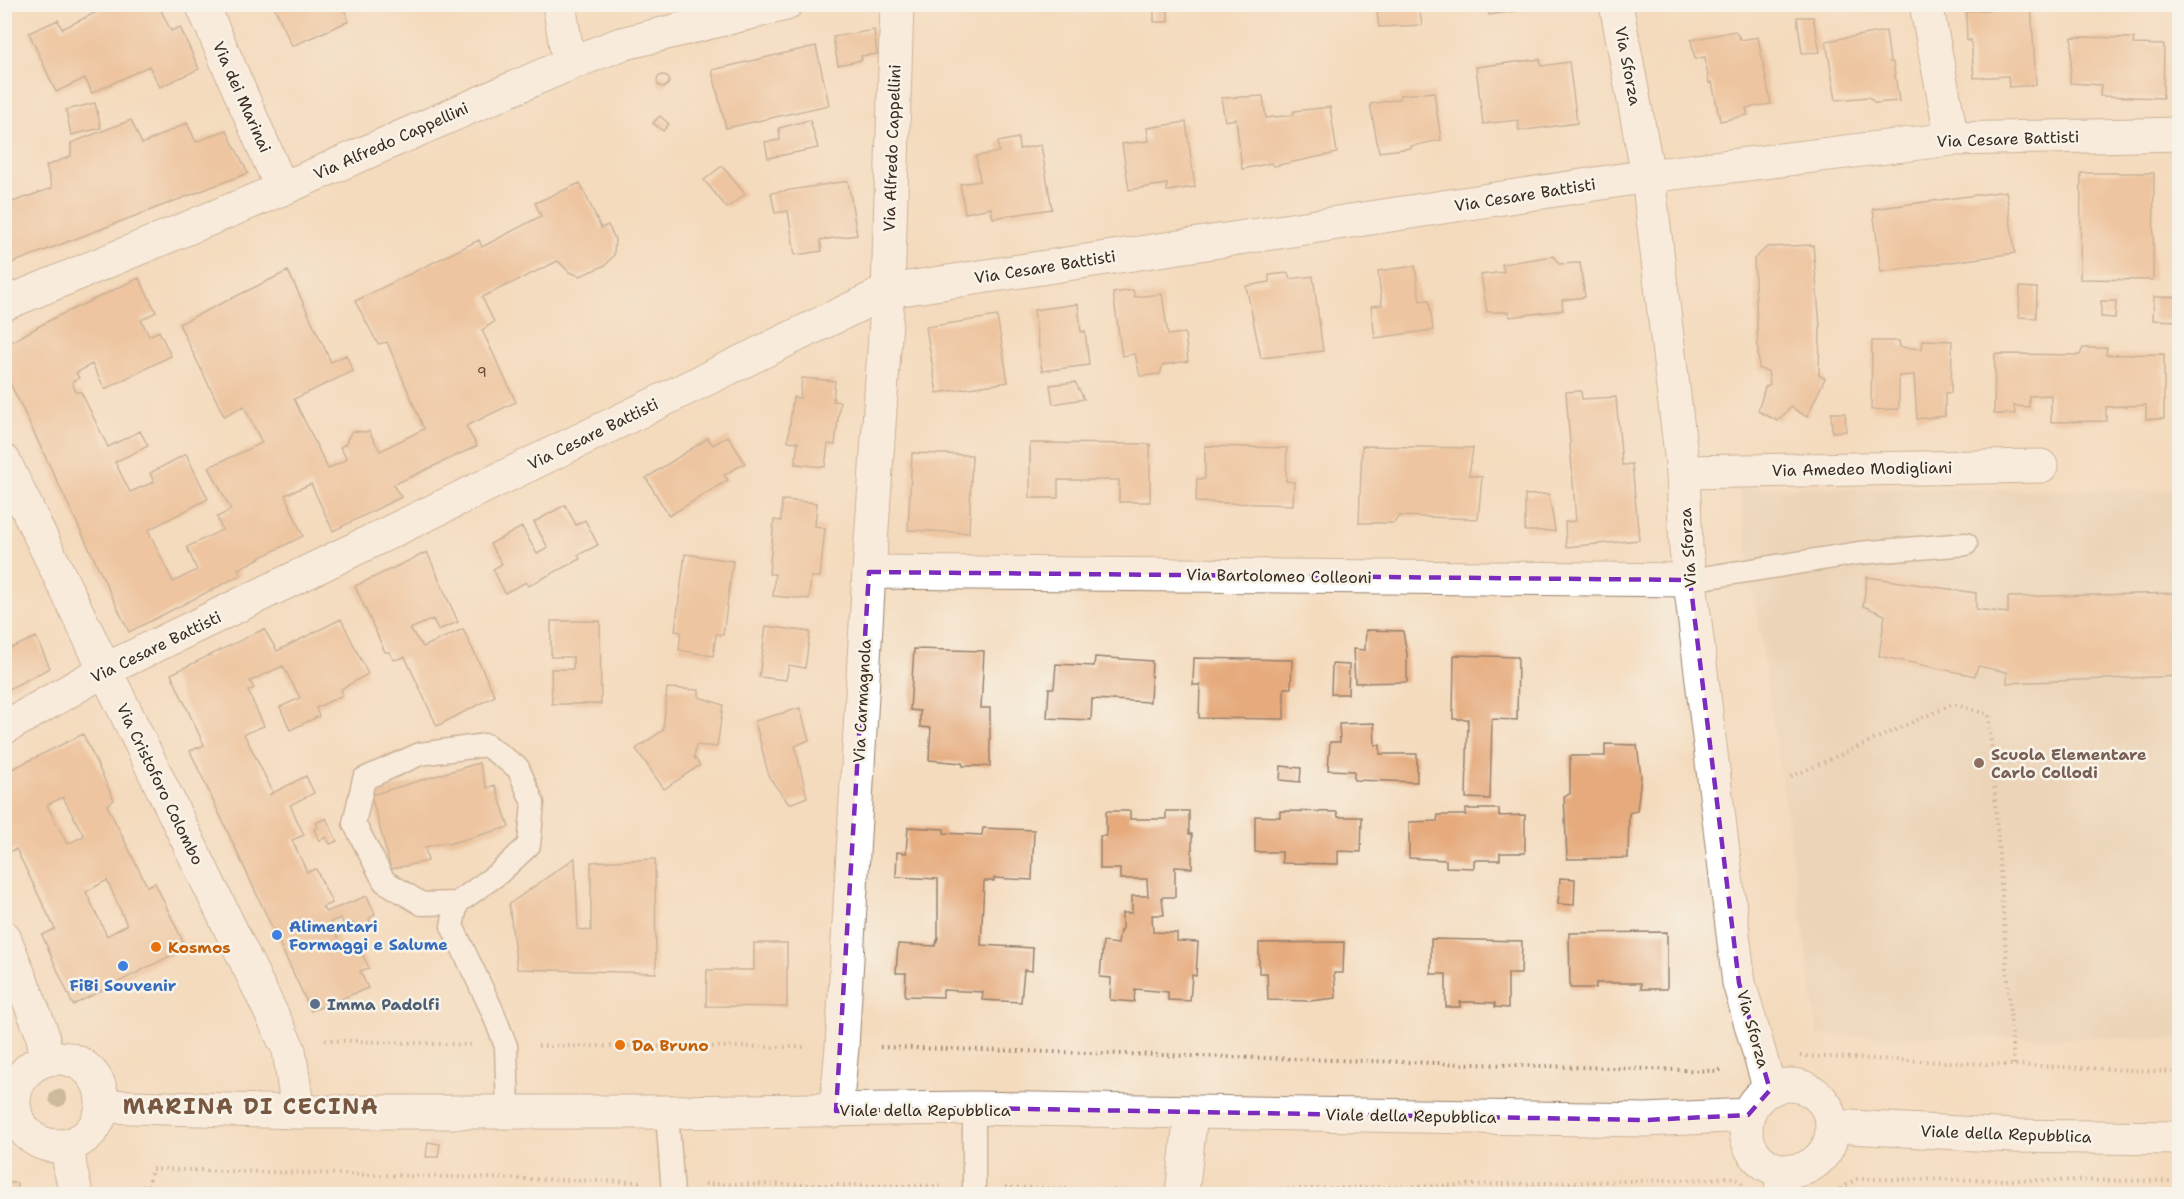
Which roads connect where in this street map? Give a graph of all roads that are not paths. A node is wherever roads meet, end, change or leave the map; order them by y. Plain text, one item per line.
1 (202, 4) edge
2 (559, 4) edge
3 (786, 4) edge
4 (897, 4) edge
5 (1616, 4) edge
6 (1926, 4) edge
7 (569, 63) junction
8 (2180, 134) edge
9 (1952, 139) junction
10 (1648, 176) junction
11 (282, 189) junction
12 (888, 291) junction
13 (4, 304) edge
14 (4, 461) edge
15 (2041, 466) dead end
16 (1683, 472) junction
17 (1966, 544) dead end
18 (869, 572) junction
19 (1689, 580) junction
20 (105, 670) junction
21 (4, 728) edge
22 (457, 903) junction
23 (4, 937) edge
24 (46, 1059) junction
25 (1770, 1090) junction
26 (102, 1106) junction
27 (974, 1108) junction
28 (9, 1110) edge
29 (836, 1111) junction
30 (298, 1112) junction
31 (508, 1112) junction
32 (667, 1112) junction
33 (1191, 1113) junction
34 (1748, 1115) junction
35 (1832, 1126) junction
36 (2180, 1138) edge
37 (68, 1145) junction
38 (1782, 1183) edge
39 (76, 1194) edge
40 (673, 1194) edge
41 (974, 1194) edge
42 (1182, 1194) edge

1 - 11 street, Via dei Marinai
2 - 7 street
3 - 7 street, Via Alfredo Cappellini
4 - 12 street, Via Alfredo Cappellini
5 - 10 street, Via Sforza
6 - 9 street
7 - 11 street, Via Alfredo Cappellini
8 - 9 street, Via Cesare Battisti
9 - 10 street, Via Cesare Battisti
10 - 12 street, Via Cesare Battisti
10 - 16 street, Via Sforza
11 - 13 street, Via Alfredo Cappellini
12 - 18 street, Via Carmagnola
12 - 20 street, Via Cesare Battisti
14 - 20 street, Via Cristoforo Colombo
15 - 16 street, Via Amedeo Modigliani
16 - 19 street, Via Sforza
17 - 19 lane
18 - 19 street, Via Bartolomeo Colleoni
18 - 29 street, Via Carmagnola
19 - 25 street, Via Sforza
20 - 21 street, Via Cesare Battisti
20 - 30 street, Via Cristoforo Colombo
22 - 22 lane
22 - 31 lane
23 - 24 street
24 - 26 street
24 - 28 street
25 - 34 street
25 - 35 street
26 - 30 street, Viale della Repubblica
26 - 37 street
27 - 29 street, Viale della Repubblica
27 - 33 street, Viale della Repubblica
27 - 41 lane
28 - 37 street
29 - 32 street, Viale della Repubblica
30 - 31 street, Viale della Repubblica
31 - 32 street, Viale della Repubblica
32 - 40 lane
33 - 34 street, Viale della Repubblica
33 - 42 street
34 - 38 street
35 - 36 street, Viale della Repubblica
35 - 38 street
37 - 39 street

